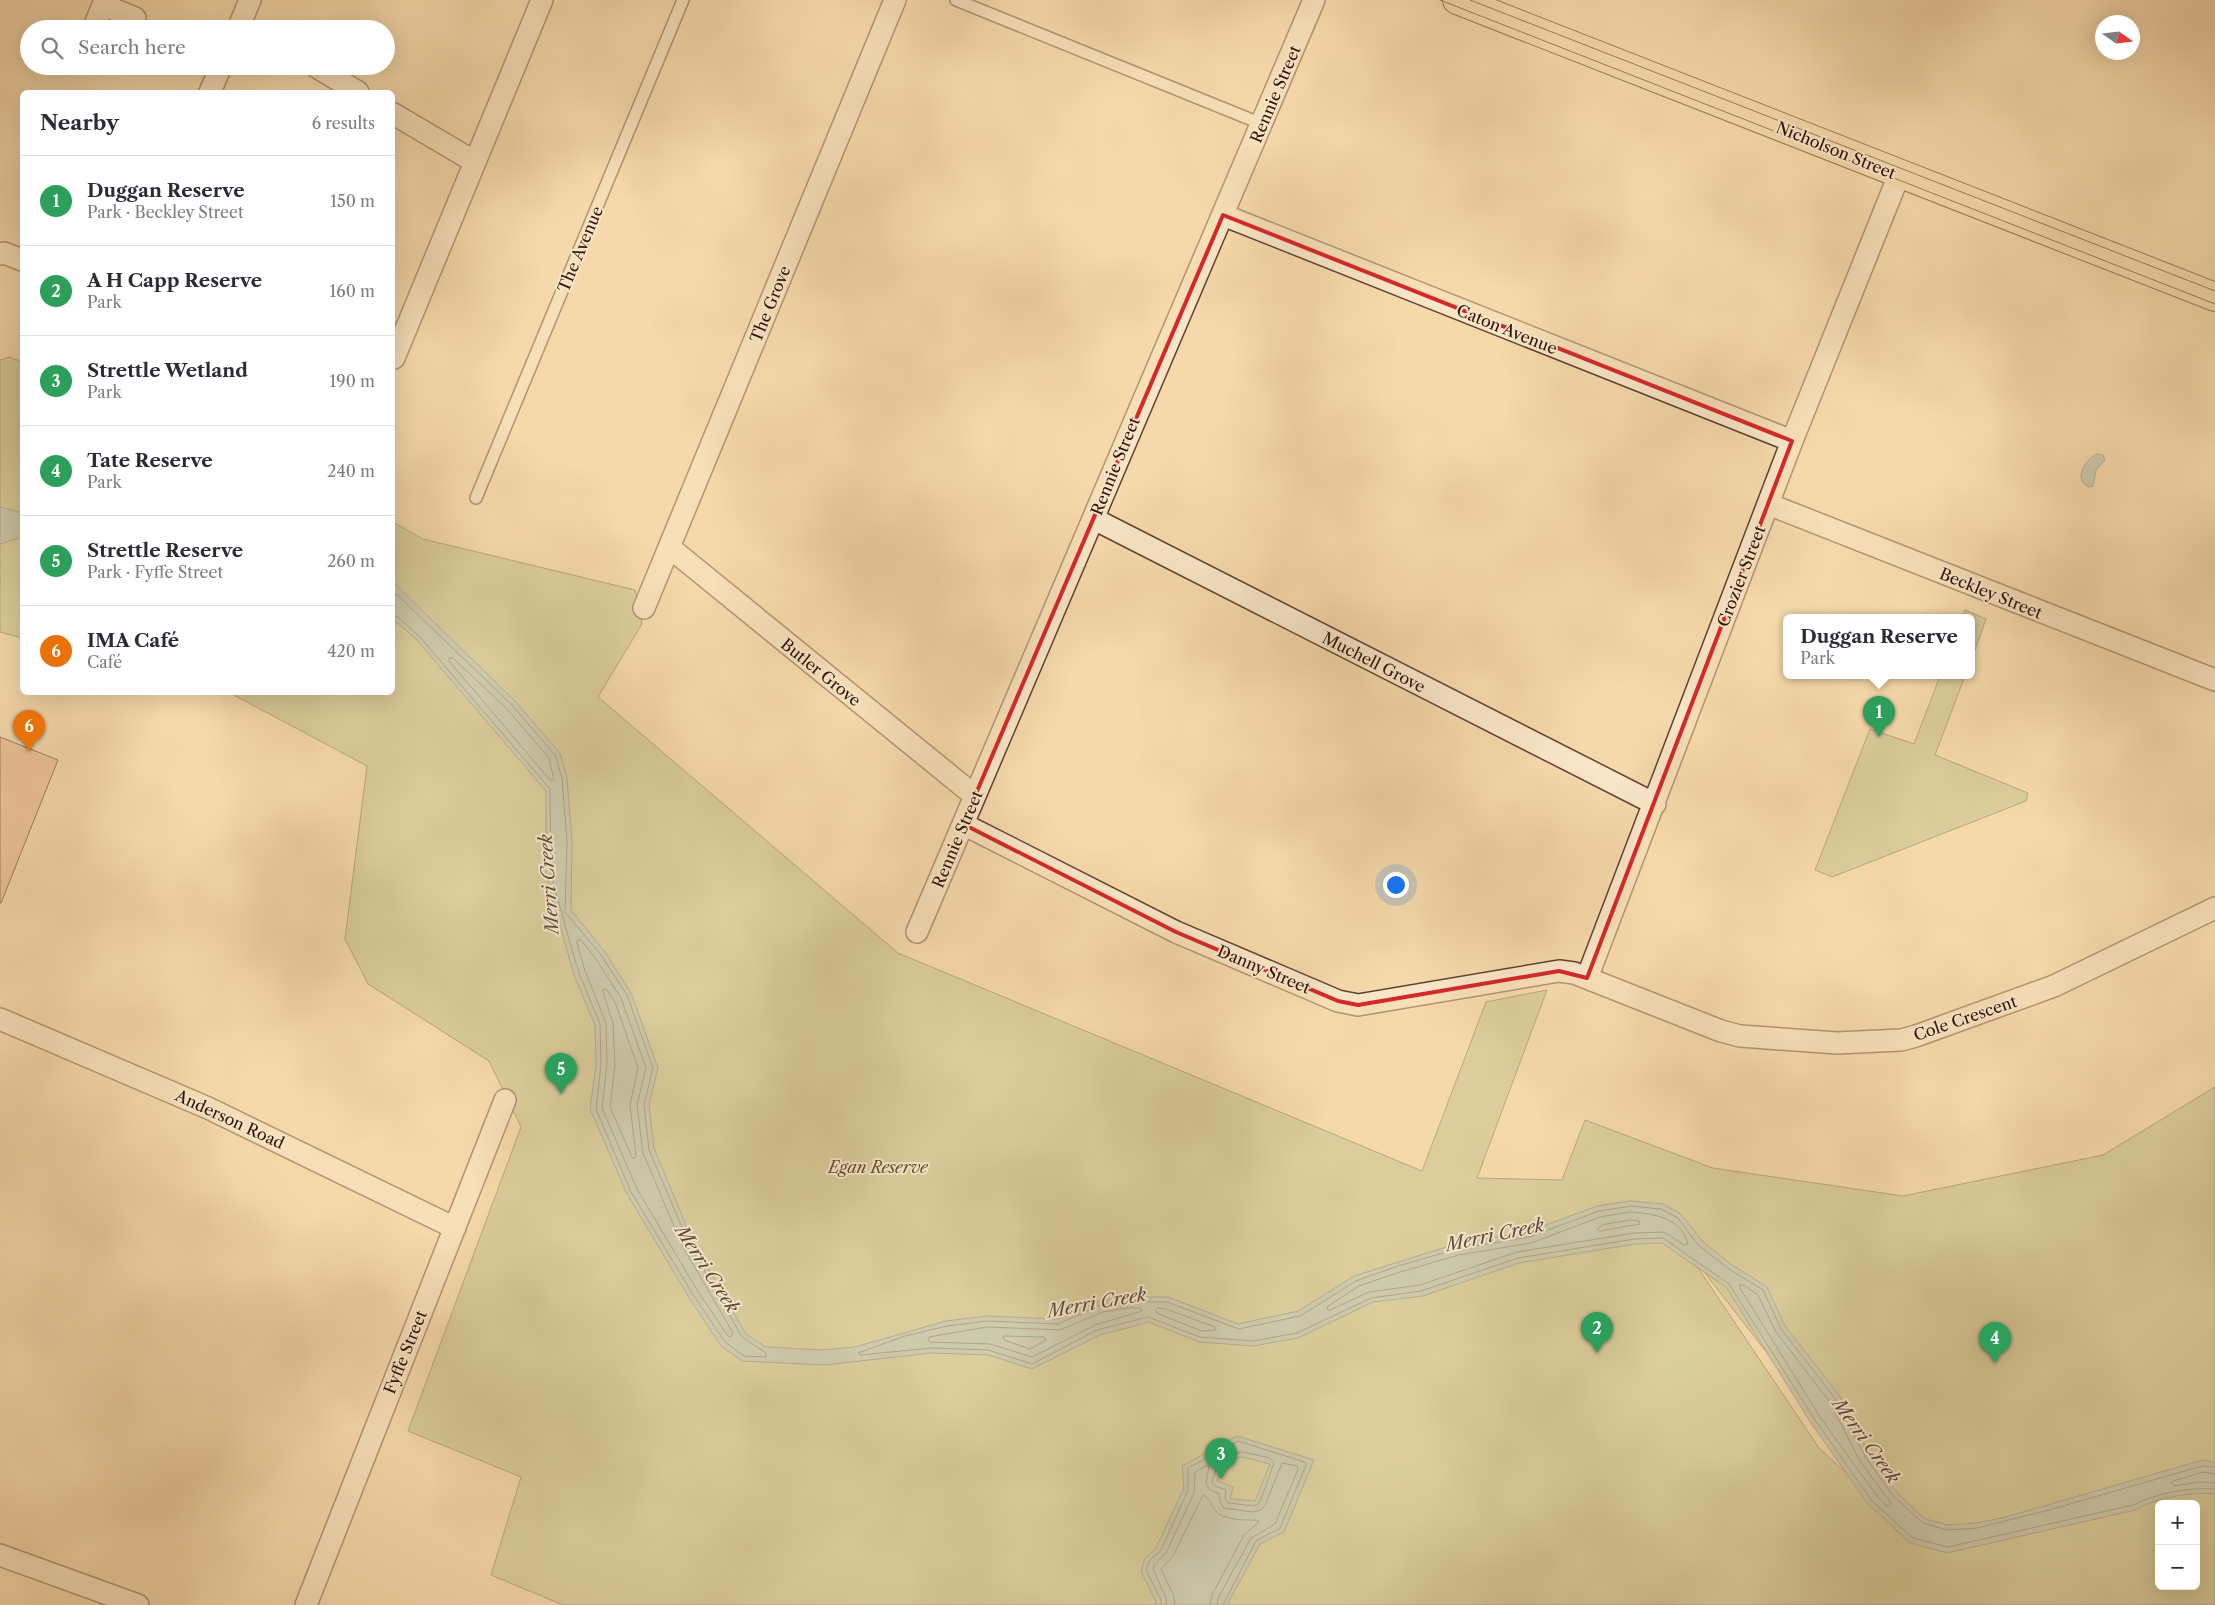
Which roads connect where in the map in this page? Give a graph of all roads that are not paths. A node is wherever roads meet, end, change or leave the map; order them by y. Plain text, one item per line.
1 (250, 0) edge
2 (542, 0) edge
3 (683, 0) edge
4 (895, 0) edge
5 (956, 0) edge
6 (1314, 0) edge
7 (1457, 0) edge
8 (97, 20) edge
9 (134, 20) edge
10 (245, 20) edge
11 (216, 75) edge
12 (330, 75) edge
13 (211, 90) edge
14 (355, 90) edge
15 (395, 115) edge
16 (1262, 124) junction
17 (475, 162) junction
18 (1899, 175) junction
19 (1223, 215) junction
20 (0, 254) edge
21 (20, 259) edge
22 (2215, 297) edge
23 (395, 356) edge
24 (1792, 441) junction
25 (476, 498) dead end
26 (1768, 504) junction
27 (1094, 519) junction
28 (669, 547) junction
29 (644, 608) dead end
30 (2215, 680) edge
31 (975, 796) junction
32 (1655, 804) junction
33 (963, 824) junction
34 (2215, 908) edge
35 (917, 932) dead end
36 (1587, 978) junction
37 (0, 1019) edge
38 (505, 1100) dead end
39 (455, 1228) junction
40 (0, 1555) edge
41 (130, 1604) edge
42 (306, 1605) edge

1 - 10 street
2 - 17 street
3 - 25 lane, The Avenue
4 - 28 street, The Grove
5 - 16 lane
6 - 16 street, Rennie Street
7 - 18 main road, Nicholson Street
8 - 9 street
11 - 13 street
12 - 14 street
15 - 17 street
16 - 19 street, Rennie Street
17 - 23 street
18 - 22 main road, Nicholson Street
18 - 24 street, Crozier Street
19 - 24 street, Caton Avenue
19 - 27 street, Rennie Street
20 - 21 street
24 - 26 street, Crozier Street
26 - 30 street, Beckley Street
26 - 32 street, Crozier Street
27 - 31 street, Rennie Street
27 - 32 street, Muchell Grove
28 - 29 street, The Grove
28 - 31 street, Butler Grove
31 - 33 street, Rennie Street
32 - 36 street, Crozier Street
33 - 35 street, Rennie Street
33 - 36 street, Danny Street
34 - 36 street, Cole Crescent
37 - 39 street, Anderson Road
38 - 39 street, Fyffe Street
39 - 42 street, Fyffe Street
40 - 41 street

